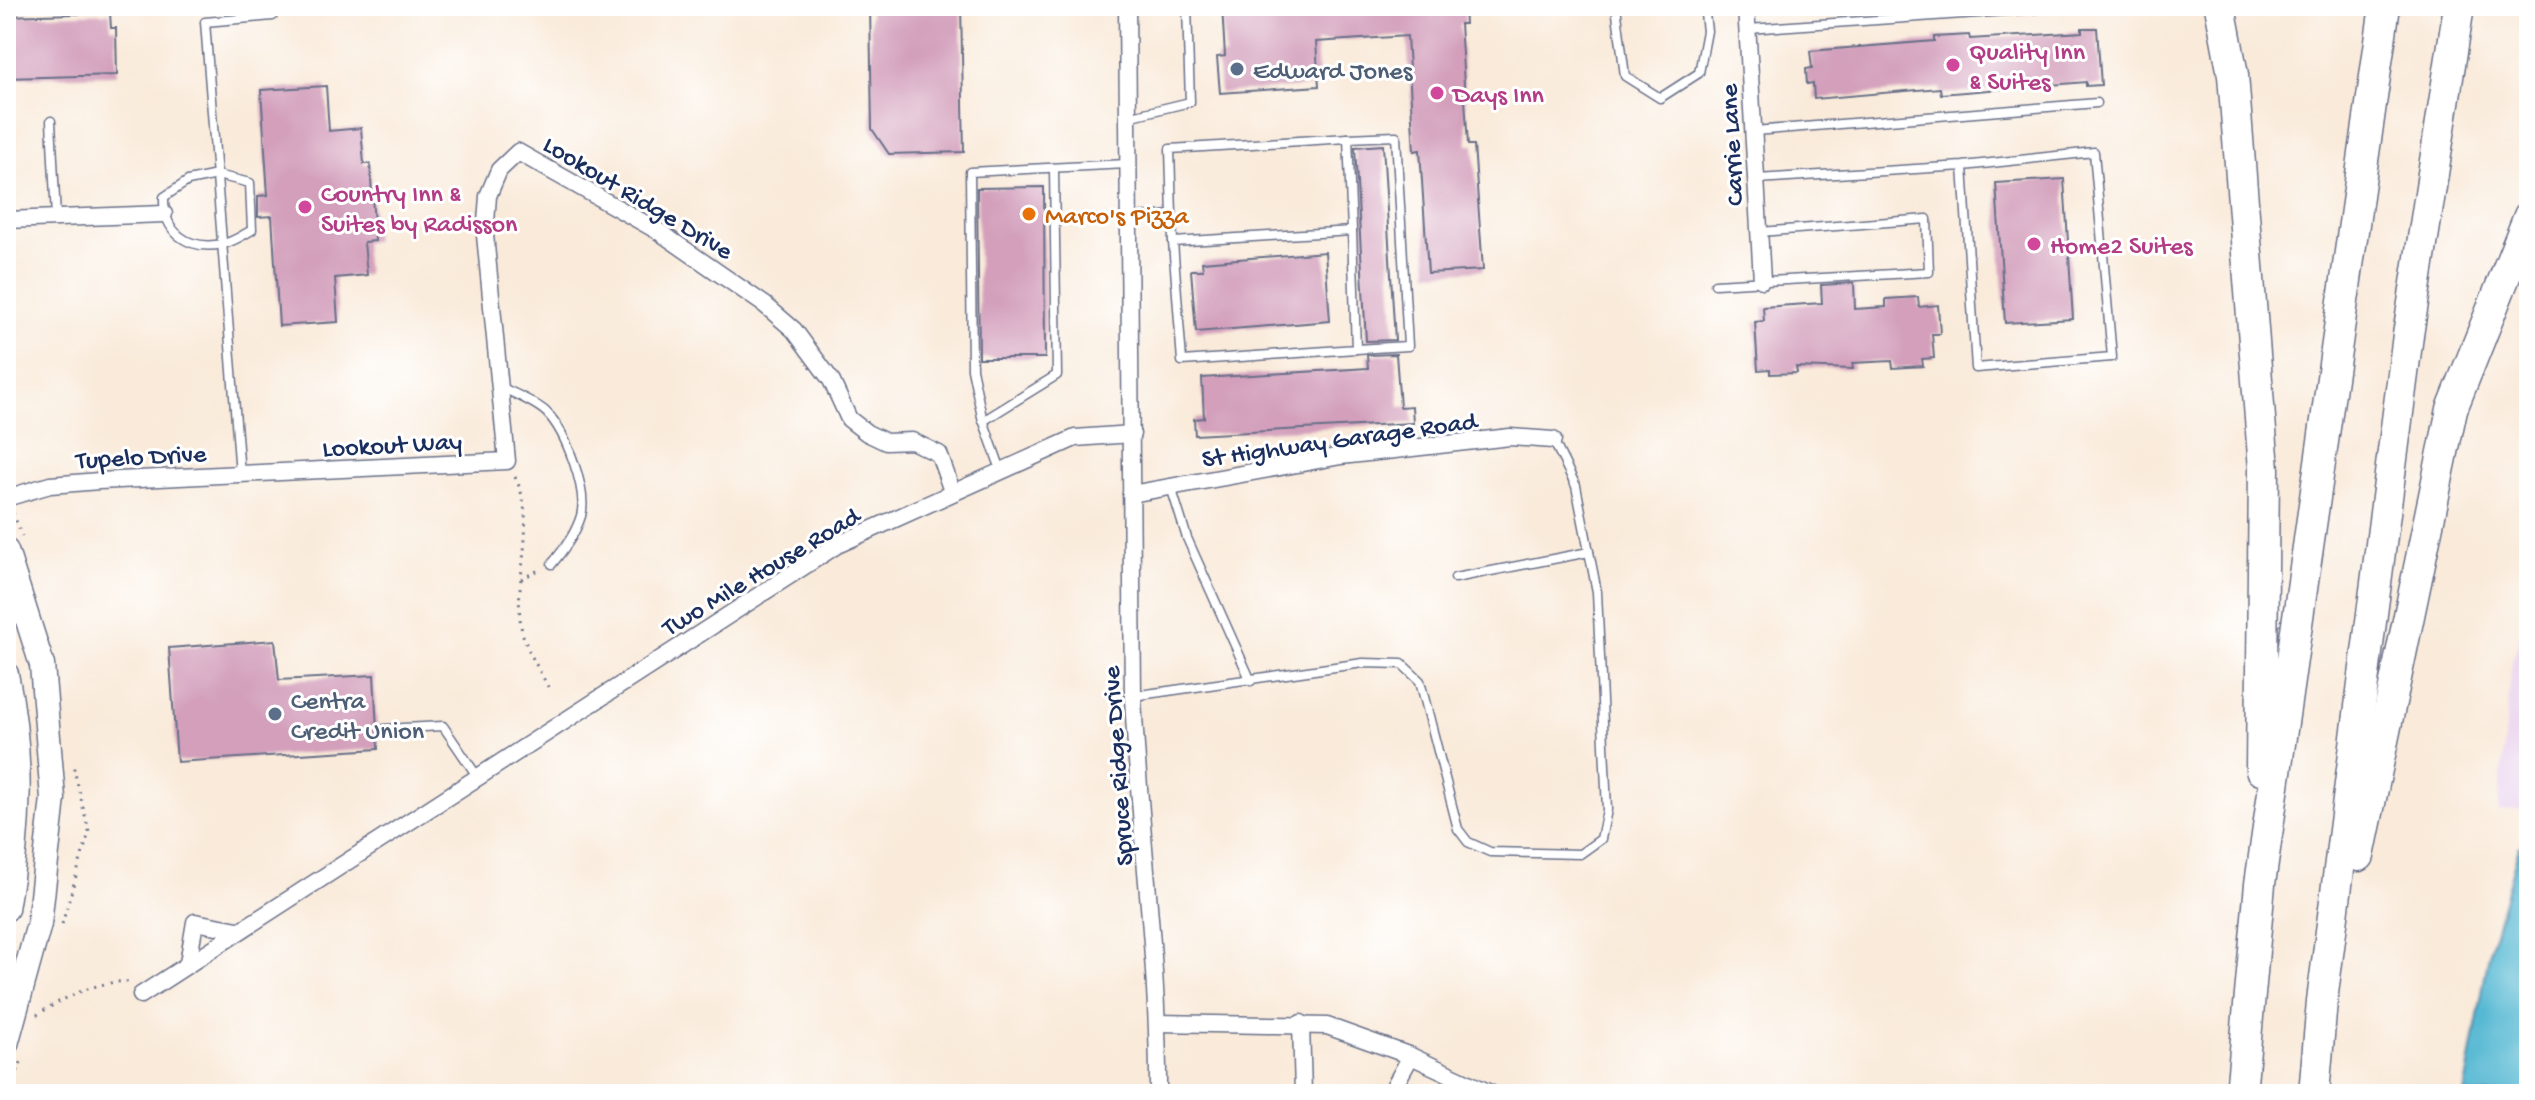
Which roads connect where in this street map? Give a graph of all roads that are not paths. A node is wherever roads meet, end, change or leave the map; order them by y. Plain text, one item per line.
1 (1127, 6) edge
2 (1187, 6) edge
3 (1616, 6) edge
4 (1704, 6) edge
5 (1746, 6) edge
6 (2078, 6) edge
7 (2220, 6) edge
8 (2238, 6) edge
9 (2385, 6) edge
10 (2459, 6) edge
11 (273, 16) dead end
12 (1748, 29) junction
13 (2233, 75) junction
14 (2097, 103) dead end
15 (1128, 117) junction
16 (51, 121) dead end
17 (1754, 131) junction
18 (1348, 138) junction
19 (1127, 164) junction
20 (1963, 166) junction
21 (1054, 169) junction
22 (217, 175) junction
23 (1757, 179) junction
24 (164, 214) junction
25 (1172, 215) junction
26 (2529, 216) edge
27 (56, 218) junction
28 (1128, 218) junction
29 (6, 220) edge
30 (1352, 231) junction
31 (1760, 232) junction
32 (1173, 242) junction
33 (222, 244) junction
34 (1762, 280) junction
35 (1715, 284) dead end
36 (1356, 349) junction
37 (498, 386) junction
38 (983, 421) junction
39 (1132, 434) junction
40 (1553, 440) joint
41 (507, 461) joint
42 (1001, 470) junction
43 (280, 472) joint
44 (240, 474) junction
45 (1171, 487) junction
46 (952, 491) junction
47 (1131, 494) junction
48 (6, 498) edge
49 (6, 551) edge
50 (1589, 552) junction
51 (552, 564) road end
52 (1455, 578) dead end
53 (6, 674) edge
54 (1251, 681) junction
55 (1133, 696) junction
56 (384, 729) dead end
57 (477, 776) junction
58 (2260, 884) junction
59 (6, 909) edge
60 (238, 930) junction
61 (188, 963) junction
62 (141, 995) dead end
63 (2322, 1001) junction
64 (1158, 1023) junction
65 (1301, 1023) junction
66 (6, 1044) edge
67 (1411, 1056) junction
68 (413, 1094) edge
69 (451, 1094) edge
70 (1158, 1094) edge
71 (1303, 1094) edge
72 (1390, 1094) edge
73 (1492, 1094) edge
74 (2241, 1094) edge
75 (2314, 1094) edge

1 - 15 street
2 - 15 lane
3 - 4 lane
5 - 12 street, Carrie Lane
6 - 12 lane
7 - 13 highway
8 - 13 highway
9 - 58 highway
10 - 63 highway
11 - 22 lane
12 - 17 street, Carrie Lane
13 - 58 highway
14 - 17 lane
15 - 19 street
16 - 27 lane
17 - 23 street, Carrie Lane
18 - 25 lane
18 - 30 lane
18 - 36 lane
19 - 21 lane
19 - 28 street
20 - 20 lane
20 - 23 lane
21 - 38 lane
21 - 38 lane
22 - 24 lane
22 - 33 lane
22 - 33 lane
23 - 31 street, Carrie Lane
24 - 27 street
24 - 33 lane
25 - 28 lane
25 - 32 lane
26 - 63 highway
27 - 29 street
28 - 39 street
30 - 32 lane
30 - 36 lane
31 - 34 street, Carrie Lane
31 - 34 lane
32 - 36 lane
33 - 44 lane
34 - 35 lane
37 - 41 street, Lookout Ridge Drive
37 - 46 street, Lookout Ridge Drive
37 - 51 lane
38 - 42 lane
39 - 42 street, Two Mile House Road
39 - 47 street, Spruce Ridge Drive
40 - 45 street, St Highway Garage Road
40 - 50 lane
41 - 43 street, Lookout Way
42 - 46 street, Two Mile House Road
43 - 44 street, Tupelo Drive
44 - 48 street, Tupelo Drive
45 - 47 street, St Highway Garage Road
45 - 54 lane
46 - 57 street, Two Mile House Road
47 - 55 street, Spruce Ridge Drive
49 - 66 street
50 - 52 lane
50 - 54 lane
53 - 59 street
54 - 55 lane
55 - 64 street, Spruce Ridge Drive
56 - 57 lane
57 - 60 street, Two Mile House Road
58 - 74 highway
60 - 61 street, Two Mile House Road
60 - 61 street
61 - 62 street
63 - 75 highway
64 - 65 street
64 - 70 street, Spruce Ridge Drive
65 - 67 street
65 - 71 street
67 - 72 street
67 - 73 street
68 - 69 lane

